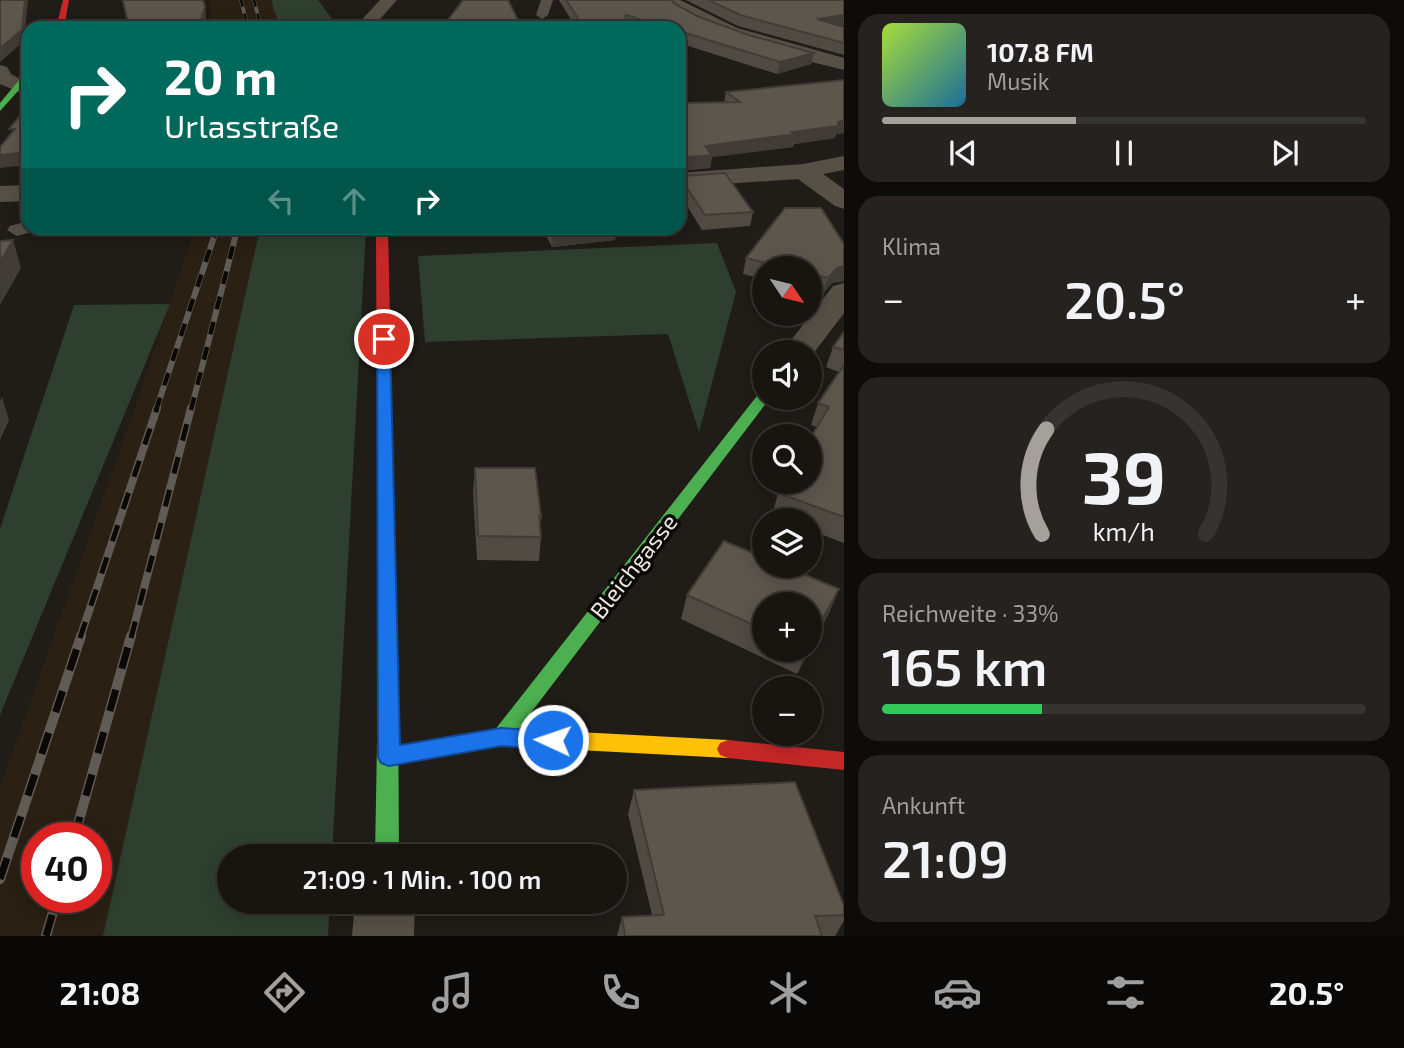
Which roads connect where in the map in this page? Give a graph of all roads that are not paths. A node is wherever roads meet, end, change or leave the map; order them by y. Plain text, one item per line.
1 (66, 0) edge
2 (389, 0) edge
3 (547, 0) edge
4 (708, 0) edge
5 (670, 1) edge
6 (542, 15) dead end
7 (62, 21) edge
8 (370, 21) edge
9 (844, 64) edge
10 (0, 71) edge
11 (21, 80) edge
12 (21, 84) edge
13 (0, 108) edge
14 (844, 163) edge
15 (803, 171) junction
16 (686, 179) edge
17 (21, 193) edge
18 (0, 194) edge
19 (844, 201) edge
20 (382, 235) edge
21 (844, 292) edge
22 (807, 340) edge
23 (753, 410) edge
24 (501, 737) junction
25 (389, 757) junction
26 (844, 761) edge
27 (387, 844) edge
28 (384, 914) edge
29 (383, 936) edge

1 - 7 street
2 - 8 street
3 - 6 lane
4 - 5 street
5 - 9 street
10 - 11 street
12 - 13 street
14 - 15 street
15 - 16 street
15 - 19 street
17 - 18 street
20 - 25 street
21 - 22 street
23 - 24 street, Bleichgasse
24 - 25 street
24 - 26 street
25 - 27 street
28 - 29 street

